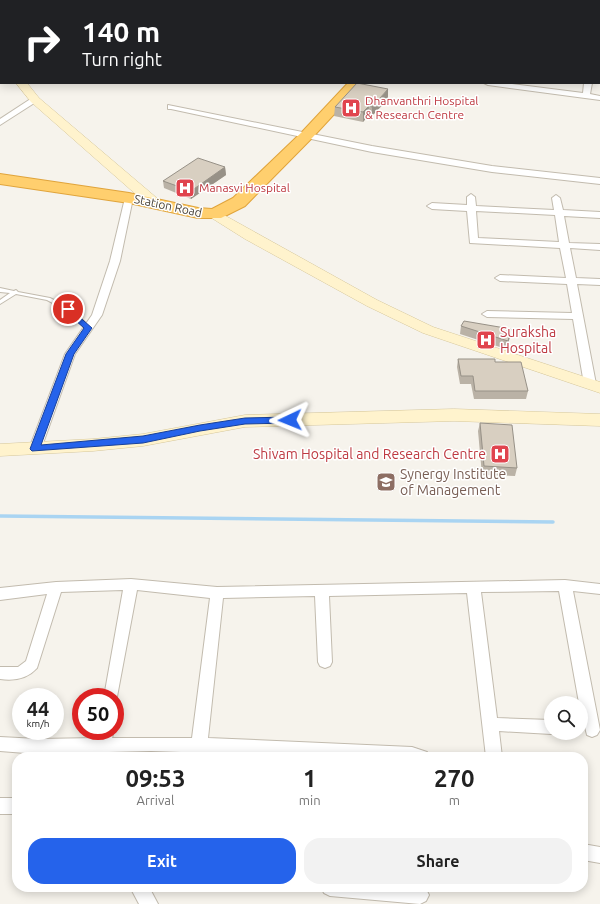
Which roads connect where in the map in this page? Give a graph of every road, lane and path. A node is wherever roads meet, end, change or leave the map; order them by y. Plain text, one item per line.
1 (22, 84) edge
2 (344, 84) edge
3 (355, 84) edge
4 (496, 84) edge
5 (588, 84) edge
6 (586, 96) junction
7 (600, 98) edge
8 (35, 100) junction
9 (171, 107) dead end
10 (0, 123) edge
11 (301, 134) junction
12 (0, 173) edge
13 (0, 179) edge
14 (600, 181) edge
15 (471, 197) dead end
16 (129, 198) junction
17 (149, 198) junction
18 (556, 198) dead end
19 (432, 206) dead end
20 (471, 208) junction
21 (559, 212) junction
22 (215, 214) junction
23 (600, 215) edge
24 (565, 245) junction
25 (600, 247) edge
26 (500, 278) dead end
27 (571, 280) junction
28 (600, 282) edge
29 (0, 290) edge
30 (16, 292) junction
31 (0, 302) edge
32 (487, 314) dead end
33 (578, 316) junction
34 (88, 328) junction
35 (595, 386) edge
36 (600, 412) edge
37 (600, 420) edge
38 (199, 424) junction
39 (0, 442) edge
40 (36, 445) junction
41 (0, 450) edge
42 (131, 584) junction
43 (565, 585) junction
44 (473, 586) junction
45 (56, 587) junction
46 (600, 590) edge
47 (322, 591) junction
48 (217, 593) junction
49 (0, 594) edge
50 (324, 662) dead end
51 (0, 673) edge
52 (113, 688) edge
53 (489, 724) junction
54 (544, 727) edge
55 (591, 730) edge
56 (0, 744) edge
57 (103, 744) edge
58 (199, 745) junction
59 (365, 752) edge
60 (493, 752) edge
61 (0, 806) edge
62 (12, 806) edge
63 (588, 853) edge
64 (600, 855) edge
65 (142, 892) edge
66 (386, 892) edge
67 (420, 895) edge
68 (149, 904) edge

1 - 8 main road
2 - 11 highway, Station Road
3 - 11 highway, Station Road
4 - 6 street
5 - 6 street
6 - 7 street
8 - 10 street
8 - 17 main road
9 - 11 street
11 - 14 street
11 - 17 highway, Station Road
11 - 22 highway, Station Road
12 - 17 highway, Station Road
13 - 16 highway, Station Road
15 - 20 street
16 - 17 highway, Station Road
16 - 34 street
17 - 22 highway, Station Road
18 - 21 street
19 - 20 street
20 - 21 street
20 - 24 street
21 - 23 street
21 - 24 street
22 - 35 main road
24 - 25 street
24 - 27 street
26 - 27 street
27 - 28 street
27 - 33 street
29 - 30 lane
30 - 31 lane
30 - 34 lane
32 - 33 street
33 - 35 street
34 - 40 street
36 - 38 main road
37 - 38 main road
38 - 40 main road
39 - 40 main road
40 - 41 main road
42 - 45 street
42 - 48 street
42 - 52 street
43 - 44 street
43 - 46 street
43 - 55 street
44 - 47 street
44 - 53 street
45 - 49 street
45 - 51 street
47 - 48 street
47 - 50 street
48 - 58 street
53 - 54 street
53 - 60 street
56 - 57 street
57 - 58 street
58 - 59 street
61 - 62 street
63 - 64 street
65 - 68 street
66 - 67 street

